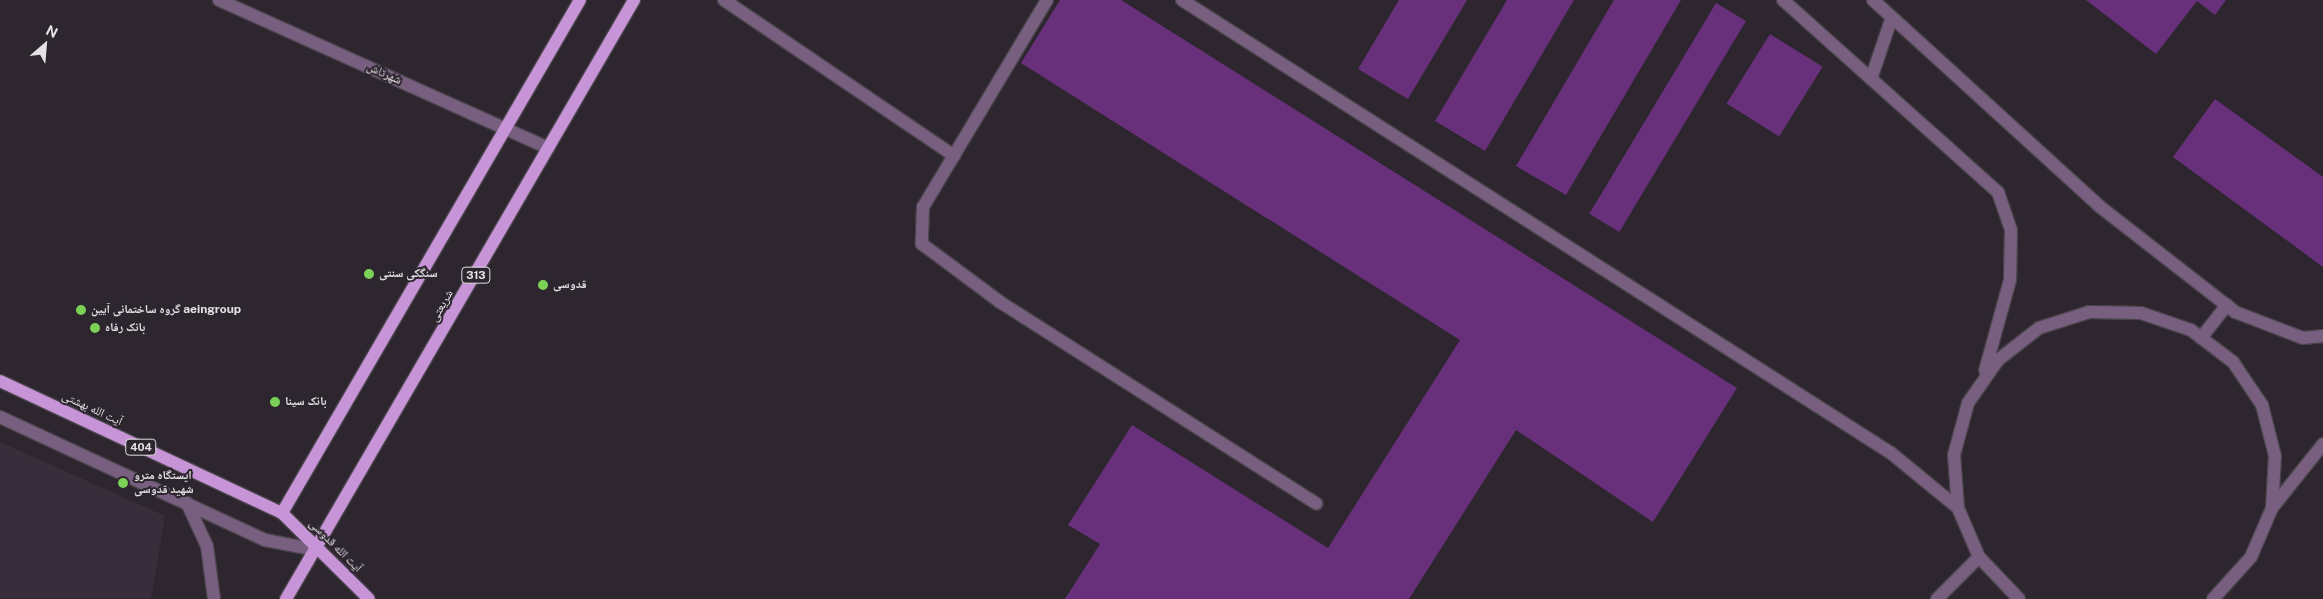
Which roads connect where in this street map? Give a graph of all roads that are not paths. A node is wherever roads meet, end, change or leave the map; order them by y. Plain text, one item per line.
1 (219, 0) edge
2 (580, 0) edge
3 (634, 0) edge
4 (724, 0) edge
5 (1047, 0) edge
6 (1182, 0) edge
7 (1784, 0) edge
8 (1873, 0) edge
9 (1892, 17) junction
10 (1871, 79) junction
11 (504, 129) junction
12 (548, 148) junction
13 (954, 156) junction
14 (2227, 305) junction
15 (2323, 336) edge
16 (2202, 338) junction
17 (0, 381) edge
18 (1982, 382) junction
19 (0, 417) edge
20 (2323, 444) edge
21 (187, 503) junction
22 (1316, 503) dead end
23 (1958, 508) junction
24 (2272, 508) junction
25 (282, 513) junction
26 (317, 550) junction
27 (1979, 557) junction
28 (214, 599) edge
29 (286, 599) edge
30 (369, 599) edge
31 (1937, 599) edge
32 (2019, 599) edge
33 (2212, 599) edge

1 - 11 street, شهرتاش
2 - 11 main road
3 - 12 main road, شریعتی / 313
4 - 13 street
5 - 13 street
6 - 23 street
7 - 10 street
8 - 9 street
9 - 10 street
9 - 14 street
10 - 18 street
11 - 12 street, شهرتاش
11 - 25 main road
12 - 26 main road, شریعتی / 313
13 - 22 street
14 - 15 street
14 - 16 street
16 - 18 street
16 - 24 street
17 - 25 main road, آیت الله بهشتی / 404
18 - 23 street
19 - 21 street
20 - 24 street
21 - 26 street
21 - 28 street
23 - 27 street
24 - 33 street
25 - 26 main road, آیت الله قدوسی
26 - 29 main road, شریعتی / 313
26 - 30 main road, آیت الله قدوسی
27 - 31 street
27 - 32 street

